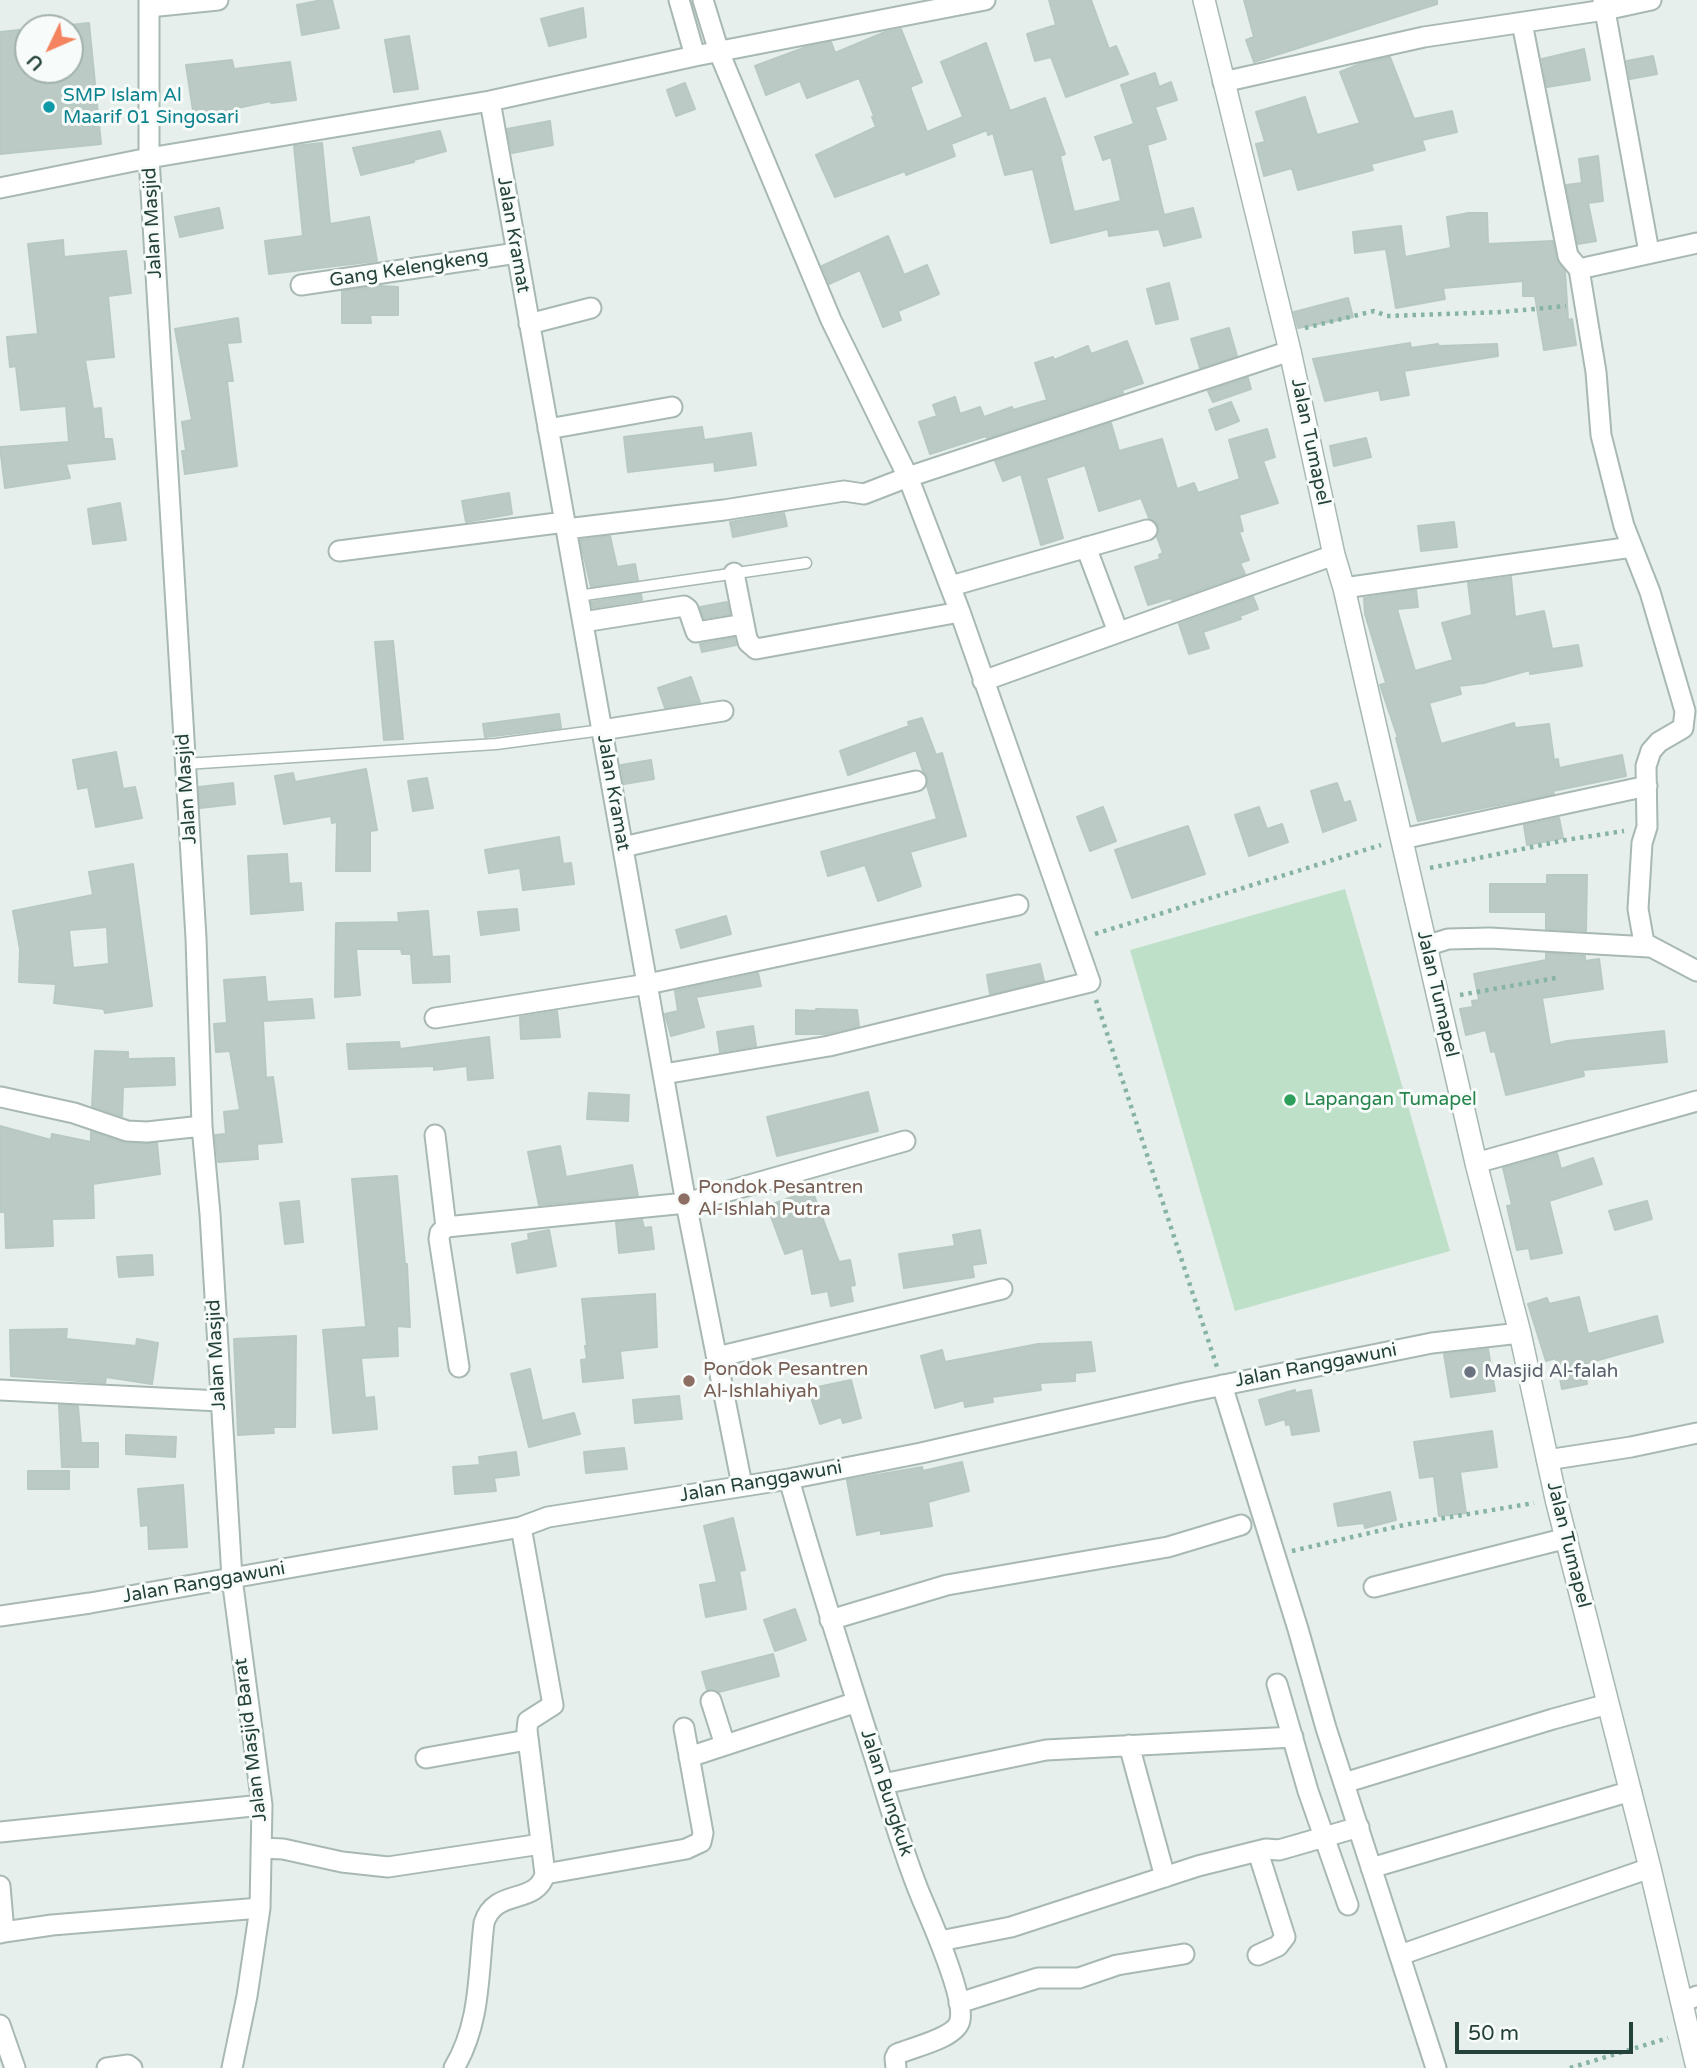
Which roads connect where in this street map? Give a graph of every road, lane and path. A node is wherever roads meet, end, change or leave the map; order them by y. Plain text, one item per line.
1 (218, 0) edge
2 (679, 0) edge
3 (703, 0) edge
4 (985, 0) edge
5 (1203, 0) edge
6 (1651, 0) edge
7 (149, 3) edge
8 (1604, 5) edge
9 (1522, 23) junction
10 (707, 54) junction
11 (1223, 82) junction
12 (489, 101) junction
13 (149, 158) junction
14 (0, 188) edge
15 (1697, 243) edge
16 (1649, 252) junction
17 (517, 253) junction
18 (1579, 269) junction
19 (301, 285) dead end
20 (1584, 304) junction
21 (591, 308) dead end
22 (529, 324) junction
23 (1288, 341) junction
24 (672, 407) dead end
25 (548, 429) junction
26 (908, 477) junction
27 (565, 525) junction
28 (1147, 530) dead end
29 (1086, 547) junction
30 (1632, 547) junction
31 (339, 551) dead end
32 (1334, 555) junction
33 (806, 563) dead end
34 (734, 573) junction
35 (951, 586) junction
36 (1344, 588) junction
37 (578, 596) junction
38 (951, 613) junction
39 (583, 622) junction
40 (744, 624) junction
41 (1118, 632) junction
42 (983, 681) junction
43 (723, 711) dead end
44 (602, 730) junction
45 (185, 764) junction
46 (916, 781) dead end
47 (1647, 786) junction
48 (1646, 830) junction
49 (1402, 839) junction
50 (623, 848) junction
51 (1409, 873) junction
52 (1018, 905) dead end
53 (1074, 941) junction
54 (1426, 946) junction
55 (1649, 947) junction
56 (1697, 971) edge
57 (1556, 978) dead end
58 (648, 984) junction
59 (1081, 984) junction
60 (1438, 999) junction
61 (435, 1018) dead end
62 (664, 1074) junction
63 (1, 1097) edge
64 (1697, 1101) edge
65 (202, 1126) junction
66 (435, 1135) dead end
67 (905, 1141) dead end
68 (1476, 1163) junction
69 (687, 1203) junction
70 (446, 1227) junction
71 (1002, 1289) dead end
72 (1520, 1333) junction
73 (717, 1357) junction
74 (459, 1367) dead end
75 (1218, 1386) junction
76 (0, 1390) edge
77 (220, 1401) junction
78 (1697, 1433) edge
79 (1547, 1460) junction
80 (789, 1479) junction
81 (742, 1485) junction
82 (1556, 1499) junction
83 (1241, 1525) dead end
84 (521, 1527) junction
85 (1567, 1538) junction
86 (1275, 1555) junction
87 (232, 1578) junction
88 (1374, 1587) dead end
89 (0, 1616) edge
90 (830, 1620) junction
91 (1277, 1684) dead end
92 (710, 1701) dead end
93 (857, 1703) junction
94 (1608, 1704) junction
95 (684, 1728) dead end
96 (1293, 1737) junction
97 (527, 1740) junction
98 (724, 1745) junction
99 (1129, 1745) junction
100 (690, 1757) junction
101 (426, 1758) dead end
102 (1344, 1783) junction
103 (883, 1784) junction
104 (1631, 1791) junction
105 (262, 1805) junction
106 (1343, 1831) junction
107 (0, 1832) edge
108 (541, 1844) junction
109 (262, 1848) junction
110 (1258, 1852) junction
111 (1371, 1868) junction
112 (1650, 1868) junction
113 (545, 1874) junction
114 (1165, 1877) junction
115 (0, 1886) edge
116 (1348, 1905) dead end
117 (260, 1908) junction
118 (2, 1933) edge
119 (940, 1941) junction
120 (1184, 1954) dead end
121 (1258, 1955) dead end
122 (1400, 1955) junction
123 (1690, 1999) edge
124 (959, 2003) junction
125 (0, 2025) edge
126 (1689, 2032) junction
127 (15, 2068) edge
128 (107, 2068) edge
129 (132, 2068) edge
130 (232, 2068) edge
131 (454, 2068) edge
132 (896, 2068) edge
133 (1436, 2068) edge
134 (1570, 2068) edge
135 (1697, 2068) edge

1 - 7 street
2 - 10 street
3 - 10 street
4 - 10 street
5 - 11 street, Jalan Tumapel
6 - 8 street
7 - 13 street, Jalan Masjid
8 - 9 street
8 - 16 street
9 - 11 street
9 - 18 street
10 - 12 street
10 - 26 street
11 - 23 street, Jalan Tumapel
12 - 13 street
12 - 17 street, Jalan Kramat
13 - 14 street
13 - 45 street, Jalan Masjid
15 - 16 street
16 - 18 street
17 - 19 street, Gang Kelengkeng
17 - 22 street, Jalan Kramat
18 - 20 street
20 - 23 path
20 - 30 street
21 - 22 street
22 - 25 street, Jalan Kramat
23 - 26 street
23 - 32 street, Jalan Tumapel
24 - 25 street
25 - 27 street, Jalan Kramat
26 - 27 street
26 - 35 street
27 - 31 street
27 - 37 street, Jalan Kramat
28 - 29 street
29 - 35 street
29 - 41 street
30 - 36 street
30 - 47 street
32 - 36 street, Jalan Tumapel
32 - 41 street
33 - 34 lane
34 - 37 lane
34 - 40 street
35 - 38 street
36 - 49 street, Jalan Tumapel
37 - 39 street, Jalan Kramat
38 - 40 street
38 - 42 street
39 - 40 street
39 - 44 street, Jalan Kramat
41 - 42 street
42 - 53 street
43 - 44 street
44 - 45 lane
44 - 50 street, Jalan Kramat
45 - 65 street, Jalan Masjid
46 - 50 street
47 - 48 street
47 - 49 street
48 - 51 path
48 - 55 street
49 - 51 street, Jalan Tumapel
49 - 53 path
50 - 58 street, Jalan Kramat
51 - 54 street, Jalan Tumapel
52 - 58 street
53 - 59 street
54 - 55 street
54 - 60 street, Jalan Tumapel
55 - 56 street
57 - 60 path
58 - 61 street
58 - 62 street, Jalan Kramat
59 - 62 street
59 - 75 path
60 - 68 street, Jalan Tumapel
62 - 69 street, Jalan Kramat
63 - 65 street
64 - 68 street
65 - 77 street, Jalan Masjid
66 - 70 street
67 - 69 street
68 - 72 street, Jalan Tumapel
69 - 70 street
69 - 73 street, Jalan Kramat
70 - 74 street
71 - 73 street
72 - 75 street, Jalan Ranggawuni
72 - 79 street, Jalan Tumapel
73 - 81 street, Jalan Kramat
75 - 80 street, Jalan Ranggawuni
75 - 86 street
76 - 77 street
77 - 87 street, Jalan Masjid
78 - 79 street
79 - 82 street, Jalan Tumapel
80 - 81 street, Jalan Ranggawuni
80 - 90 street, Jalan Bungkuk
81 - 84 street, Jalan Ranggawuni
82 - 85 street, Jalan Tumapel
82 - 86 path
83 - 90 street
84 - 87 street, Jalan Ranggawuni
84 - 97 street
85 - 88 street
85 - 94 street, Jalan Tumapel
86 - 102 street
87 - 89 street, Jalan Ranggawuni
87 - 105 street, Jalan Masjid Barat
90 - 93 street, Jalan Bungkuk
91 - 96 street
92 - 98 street
93 - 98 street
93 - 103 street, Jalan Bungkuk
94 - 102 street
94 - 104 street, Jalan Tumapel
95 - 100 street
96 - 99 street
96 - 106 street
97 - 101 street
97 - 108 street
98 - 100 street
99 - 103 street
99 - 114 street
100 - 113 street
102 - 106 street
103 - 119 street, Jalan Bungkuk
104 - 111 street
104 - 112 street, Jalan Tumapel
105 - 107 street
105 - 109 street, Jalan Masjid Barat
106 - 110 street
106 - 111 street
106 - 116 street
108 - 109 street
108 - 113 street
109 - 117 street, Jalan Masjid Barat
110 - 114 street
110 - 121 street
111 - 122 street
112 - 122 street
112 - 123 street, Jalan Tumapel
113 - 131 street
114 - 119 street
115 - 118 street
117 - 118 street
117 - 130 street, Jalan Masjid Barat
119 - 124 street, Jalan Bungkuk
120 - 124 street
122 - 133 street
123 - 126 street, Jalan Tumapel
124 - 132 street
125 - 127 street
126 - 134 path
126 - 135 street, Jalan Tumapel
128 - 129 street

